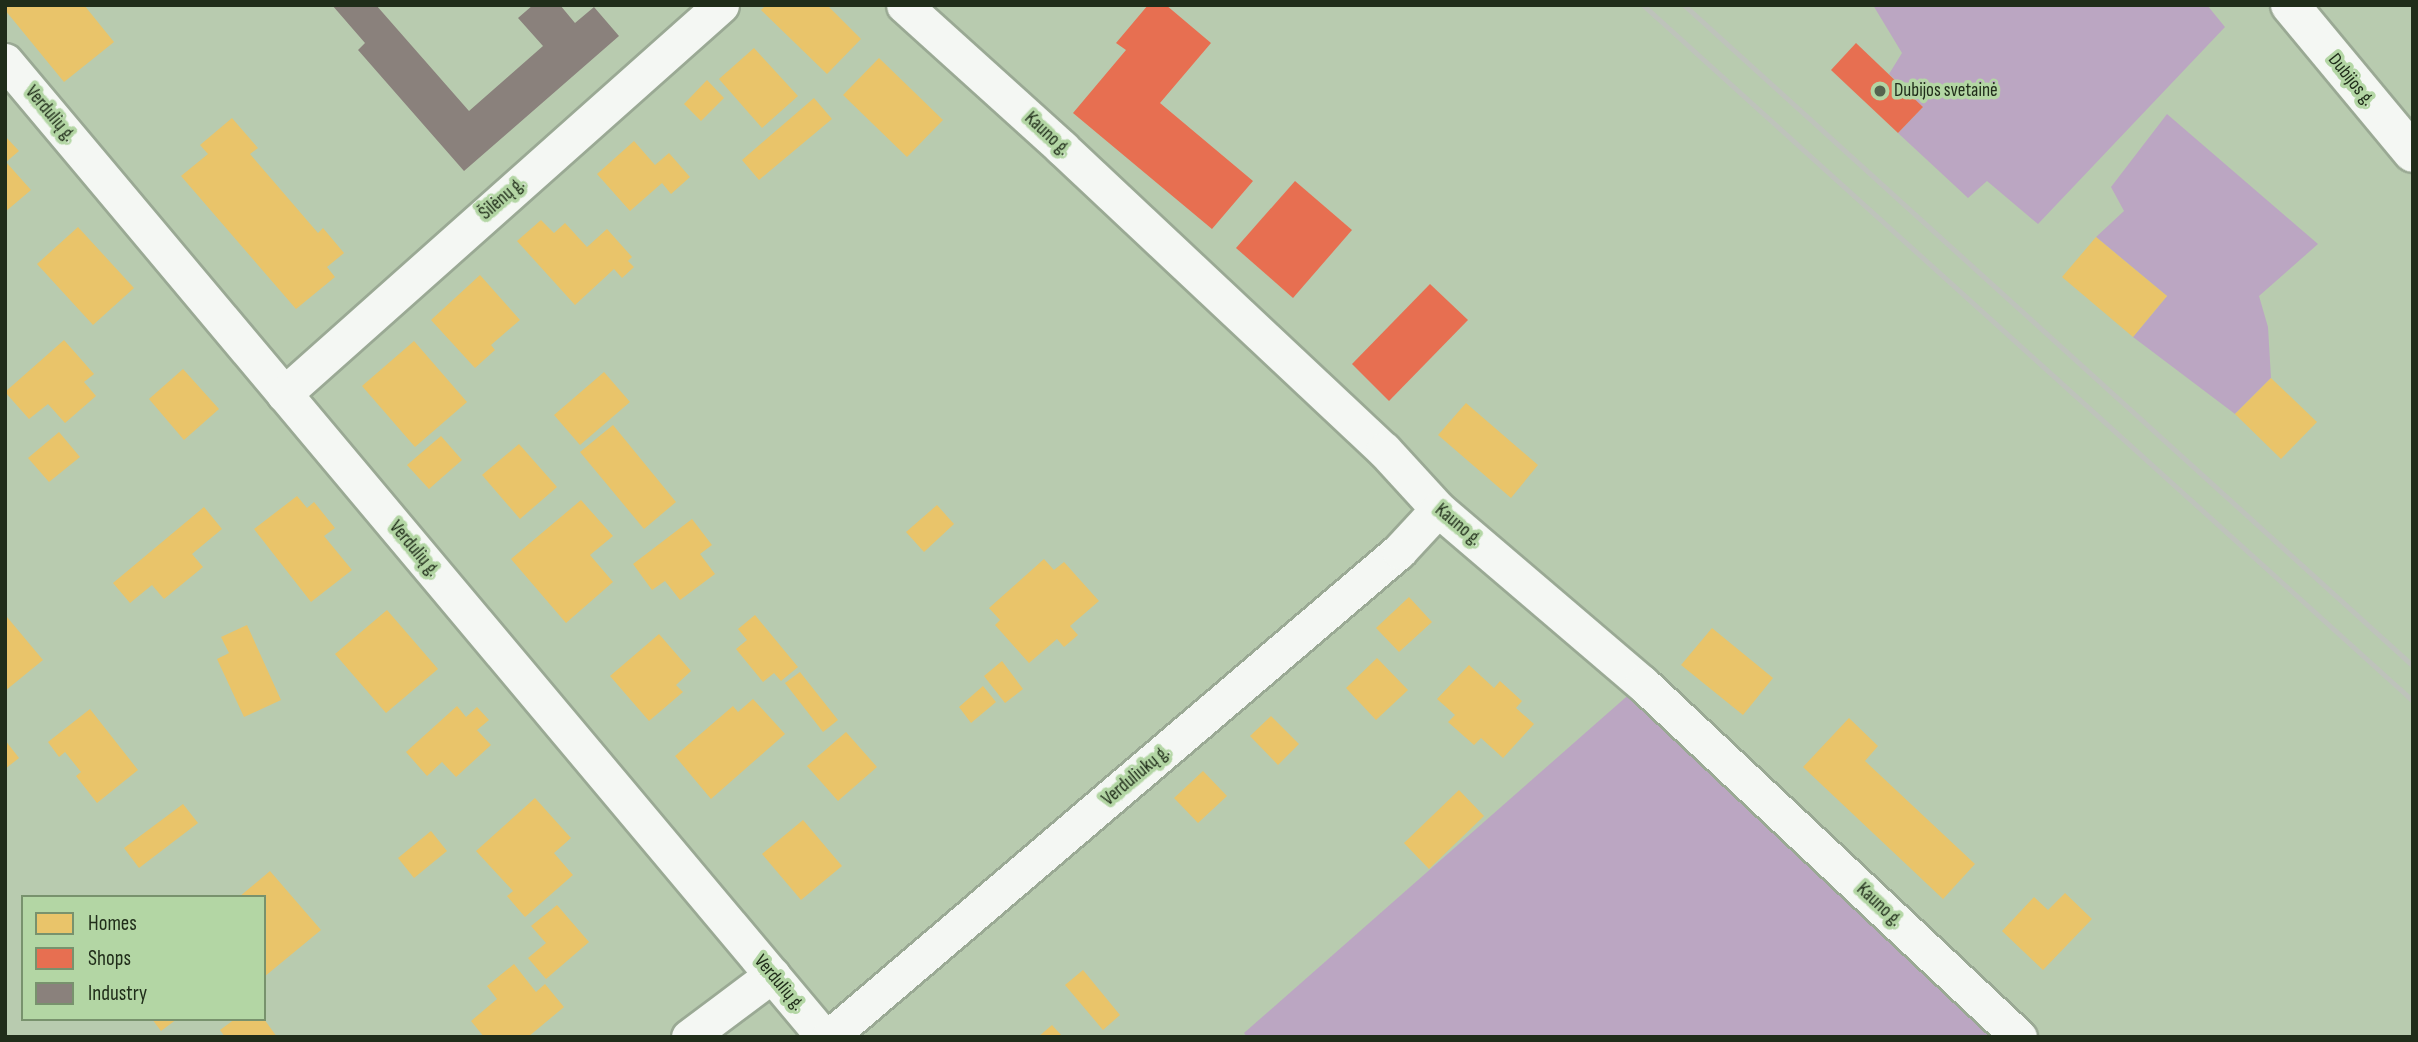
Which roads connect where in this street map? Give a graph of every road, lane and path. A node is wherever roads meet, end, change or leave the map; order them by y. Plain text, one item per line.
1 (721, 5) edge
2 (904, 5) edge
3 (2290, 5) edge
4 (5, 61) edge
5 (2413, 153) edge
6 (284, 394) junction
7 (1438, 509) junction
8 (772, 975) junction
9 (689, 1037) edge
10 (824, 1037) edge
11 (829, 1037) edge
12 (2019, 1037) edge

1 - 6 street, Šilėnų g.
2 - 7 street, Kauno g.
3 - 5 main road, Dubijos g.
4 - 6 street, Verdulių g.
6 - 8 street, Verdulių g.
7 - 11 street, Verduliukų g.
7 - 12 street, Kauno g.
8 - 9 street
8 - 10 street, Verdulių g.

